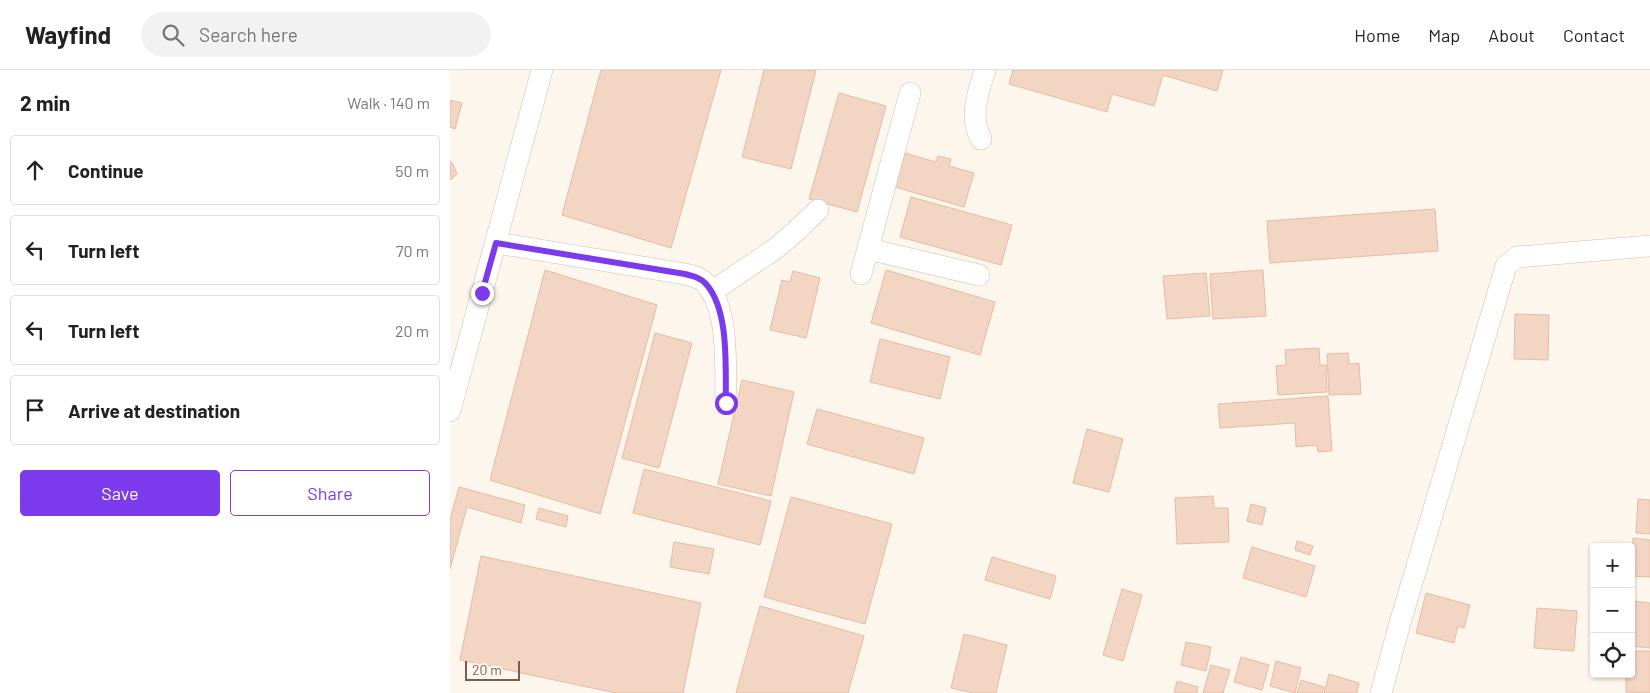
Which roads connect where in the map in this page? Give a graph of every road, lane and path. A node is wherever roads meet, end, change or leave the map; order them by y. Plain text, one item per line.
1 (542, 70) edge
2 (985, 70) edge
3 (910, 93) dead end
4 (981, 140) dead end
5 (818, 210) dead end
6 (496, 243) junction
7 (1650, 246) edge
8 (868, 249) junction
9 (861, 274) dead end
10 (979, 275) dead end
11 (711, 292) junction
12 (726, 403) dead end
13 (450, 411) edge
14 (1385, 692) edge

1 - 6 street
2 - 4 street
3 - 8 street
5 - 11 street
6 - 11 street
6 - 13 street
7 - 14 street
8 - 9 street
8 - 10 street
11 - 12 street

